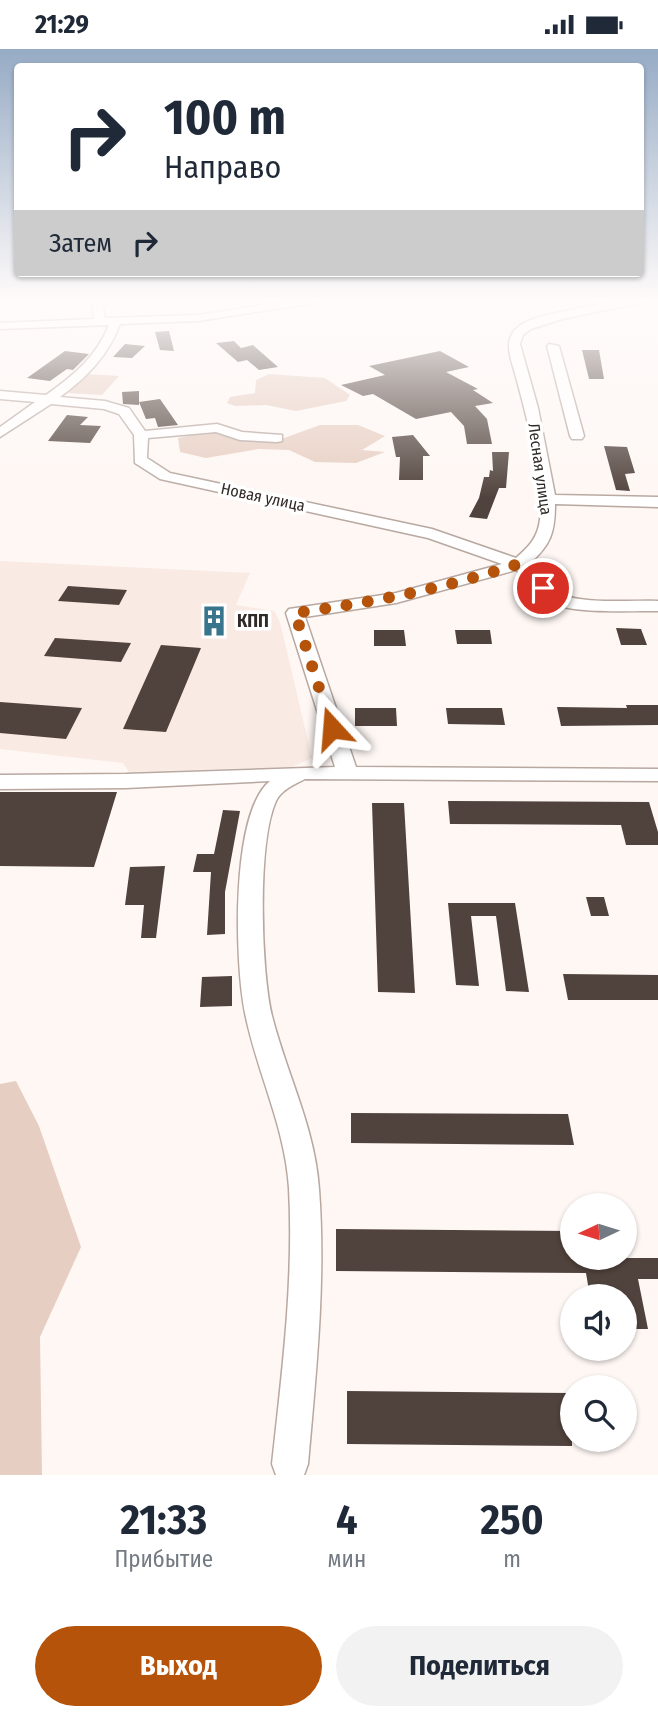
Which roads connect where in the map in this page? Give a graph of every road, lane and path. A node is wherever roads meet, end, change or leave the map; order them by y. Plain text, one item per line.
1 (539, 365) joint
2 (89, 366) edge
3 (0, 395) edge
4 (47, 401) junction
5 (0, 433) edge
6 (141, 436) junction
7 (577, 436) dead end
8 (277, 437) dead end
9 (548, 499) junction
10 (658, 502) edge
11 (518, 564) junction
12 (658, 607) edge
13 (302, 773) junction
14 (348, 773) junction
15 (658, 775) edge
16 (0, 782) edge
17 (290, 1464) dead end

1 - 7 street
1 - 9 street, Лесная улица
2 - 4 street
3 - 4 street, Новая улица
4 - 5 street
4 - 6 street, Новая улица
6 - 8 street
6 - 11 street, Новая улица
9 - 10 street
9 - 11 street, Лесная улица
11 - 12 street
11 - 14 street
13 - 14 street
13 - 16 street
13 - 17 street
14 - 15 street

